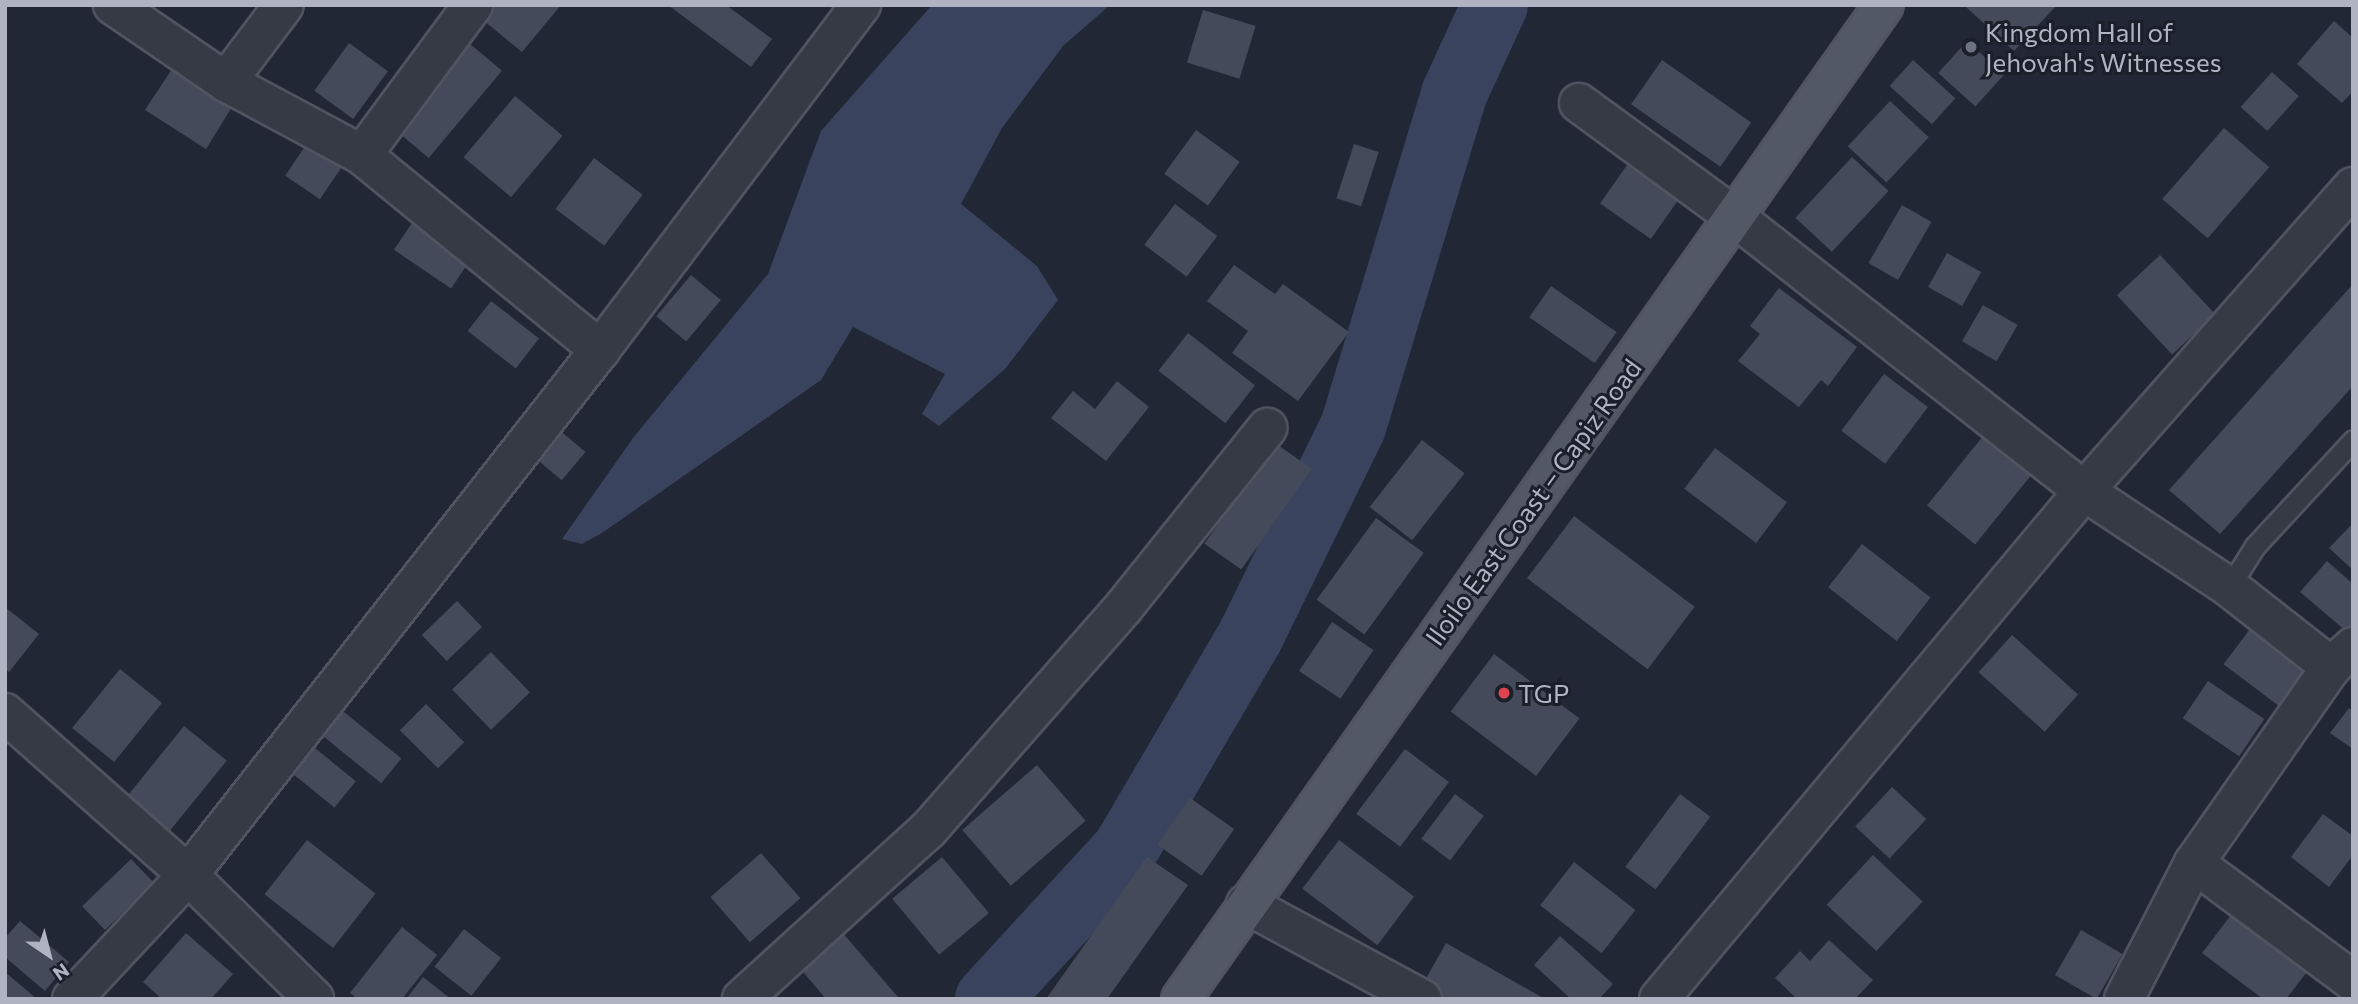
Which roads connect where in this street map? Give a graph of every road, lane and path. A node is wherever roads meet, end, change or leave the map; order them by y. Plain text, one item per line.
1 (113, 5) edge
2 (284, 5) edge
3 (473, 5) edge
4 (861, 5) edge
5 (1884, 5) edge
6 (226, 82) junction
7 (1579, 103) dead end
8 (362, 155) junction
9 (2353, 187) edge
10 (1736, 218) junction
11 (600, 350) junction
12 (1267, 428) dead end
13 (2353, 440) edge
14 (2084, 491) junction
15 (2230, 587) junction
16 (2342, 657) edge
17 (5, 713) edge
18 (2194, 863) junction
19 (188, 875) junction
20 (1246, 904) junction
21 (2353, 981) edge
22 (72, 999) edge
23 (314, 999) edge
24 (742, 999) edge
25 (1181, 999) edge
26 (1422, 999) edge
27 (1659, 999) edge
28 (2124, 999) edge

1 - 6 street
2 - 6 street
3 - 8 street
4 - 11 street
5 - 10 main road, Iloilo East Coast – Capiz Road
6 - 8 street
7 - 10 street
8 - 11 street
9 - 14 street
10 - 14 street
10 - 20 main road, Iloilo East Coast – Capiz Road
11 - 19 street
12 - 24 street
13 - 15 lane
14 - 15 street
14 - 27 street
15 - 16 street
16 - 18 street
17 - 19 street
18 - 21 street
18 - 28 street
19 - 22 street
19 - 23 street
20 - 25 main road, Iloilo East Coast – Capiz Road
20 - 26 street

